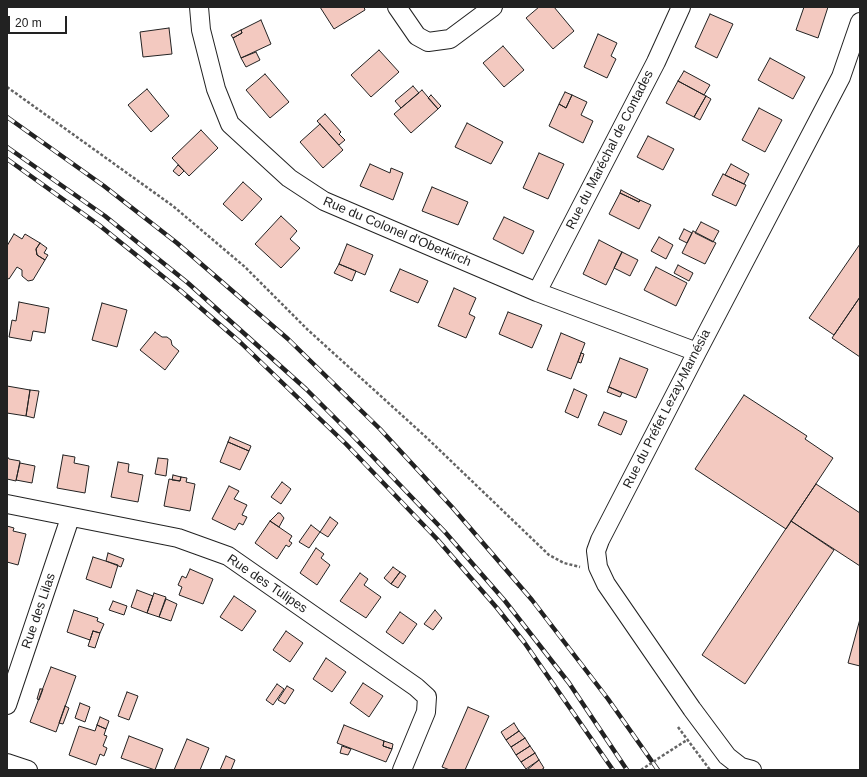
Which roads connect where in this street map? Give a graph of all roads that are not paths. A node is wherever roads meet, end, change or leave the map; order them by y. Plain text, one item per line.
1 (199, 7) edge
2 (397, 7) edge
3 (493, 7) edge
4 (681, 7) edge
5 (859, 34) edge
6 (537, 292) junction
7 (697, 352) junction
8 (7, 504) edge
9 (70, 518) junction
10 (7, 705) edge
11 (7, 763) edge
12 (28, 770) edge
13 (402, 770) edge
14 (752, 770) edge

1 - 6 street, Rue du Colonel d'Oberkirch
2 - 3 street
4 - 6 street, Rue du Maréchal de Contades
5 - 7 street, Rue du Préfet Lezay-Marnésia
6 - 7 street, Rue du Colonel d'Oberkirch
7 - 14 street, Rue du Préfet Lezay-Marnésia
8 - 9 street, Rue des Tulipes
9 - 10 street, Rue des Lilas
9 - 13 street, Rue des Tulipes
11 - 12 street

